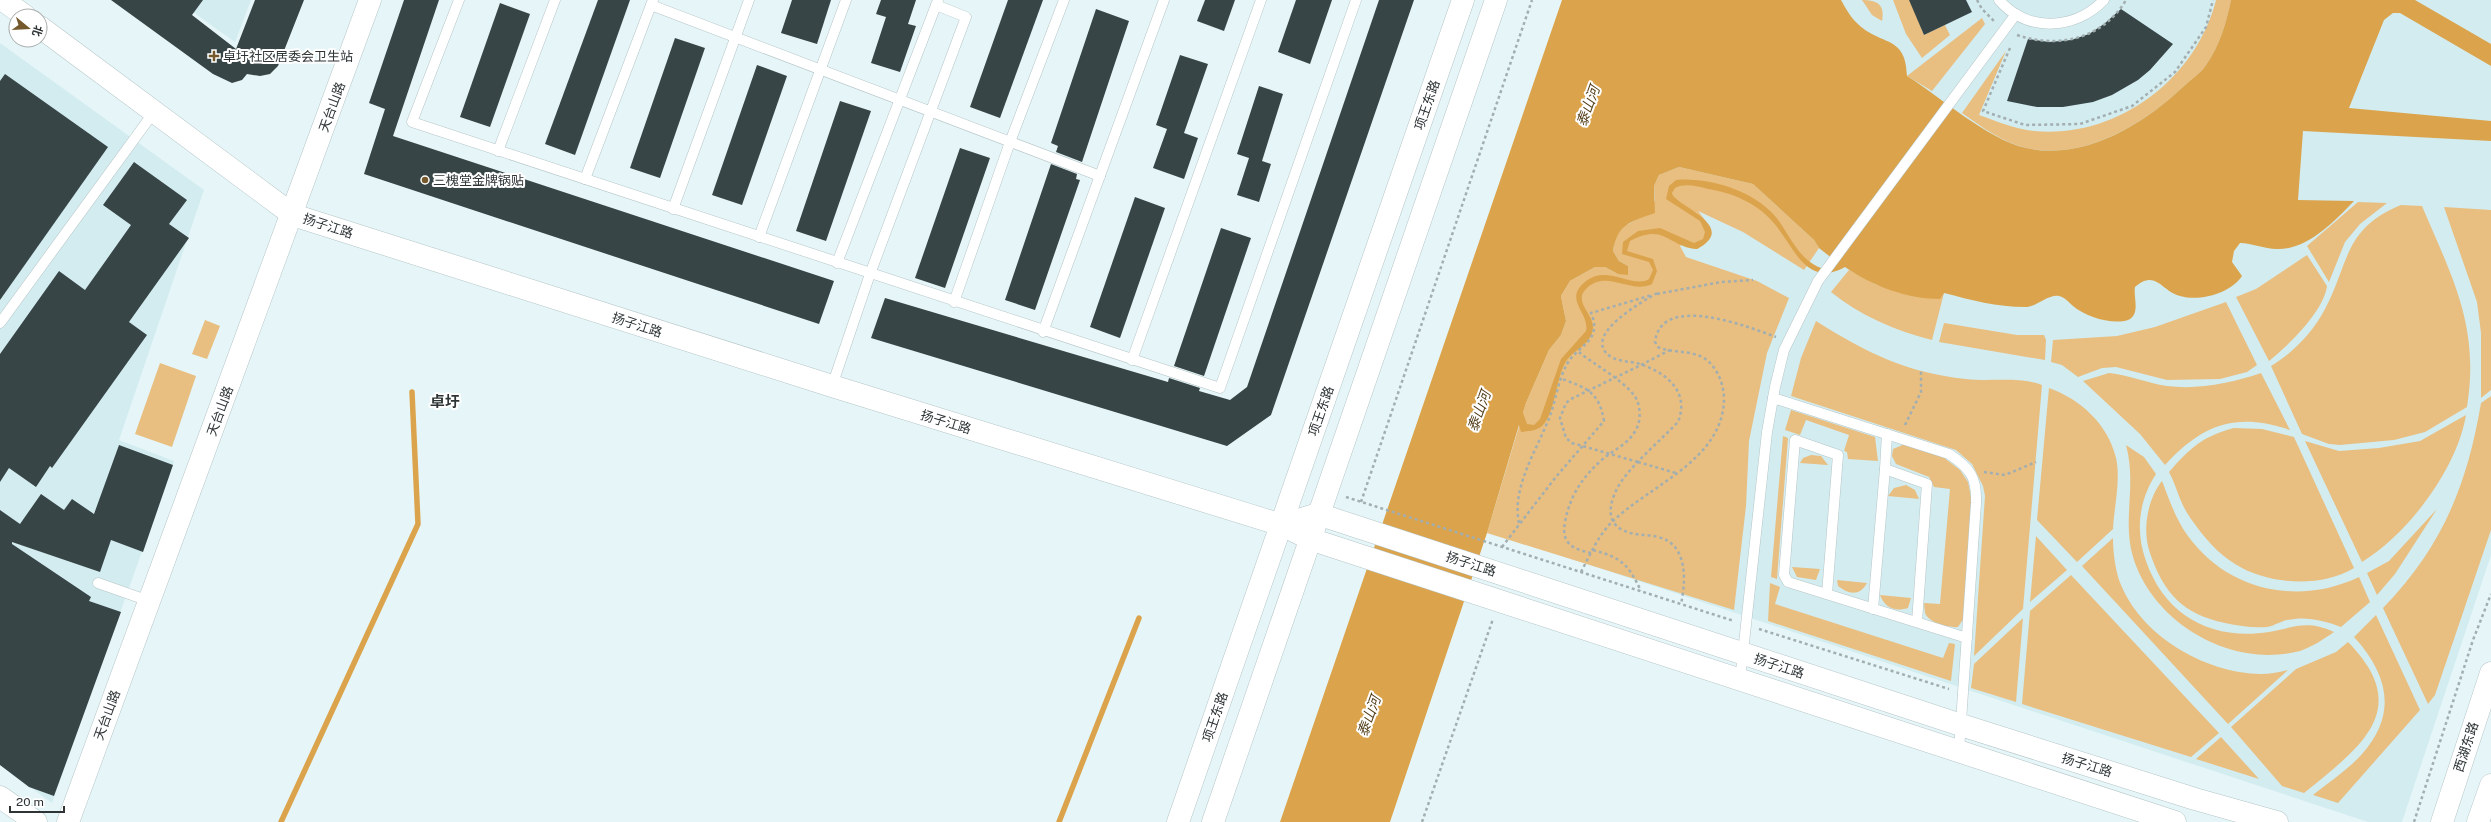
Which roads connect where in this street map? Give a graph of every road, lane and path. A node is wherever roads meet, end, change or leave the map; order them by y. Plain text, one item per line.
1 (3, 0) edge
2 (370, 0) edge
3 (459, 0) edge
4 (555, 0) edge
5 (749, 0) edge
6 (846, 0) edge
7 (1064, 0) edge
8 (1164, 0) edge
9 (1261, 0) edge
10 (1356, 0) edge
11 (1463, 0) edge
12 (1496, 0) edge
13 (1532, 0) edge
14 (1999, 0) edge
15 (2104, 0) edge
16 (2212, 0) edge
17 (652, 3) edge
18 (937, 3) edge
19 (14, 8) edge
20 (2016, 14) junction
21 (48, 33) edge
22 (2015, 35) dead end
23 (736, 37) junction
24 (820, 70) junction
25 (900, 100) junction
26 (154, 112) junction
27 (931, 112) junction
28 (1010, 142) junction
29 (498, 151) junction
30 (1100, 176) junction
31 (585, 180) junction
32 (673, 209) junction
33 (293, 215) junction
34 (758, 237) junction
35 (837, 263) junction
36 (870, 274) junction
37 (1753, 280) dead end
38 (1657, 293) junction
39 (954, 302) junction
40 (0, 323) edge
41 (1043, 332) junction
42 (1788, 341) junction
43 (1671, 350) junction
44 (1579, 352) junction
45 (1132, 360) junction
46 (1641, 365) junction
47 (1921, 371) dead end
48 (1562, 379) junction
49 (832, 386) junction
50 (1773, 398) junction
51 (1887, 434) junction
52 (1900, 439) junction
53 (1638, 462) junction
54 (2036, 462) dead end
55 (1885, 469) junction
56 (1676, 473) junction
57 (1973, 475) junction
58 (1361, 502) dead end
59 (1378, 506) dead end
60 (1318, 514) junction
61 (1614, 521) junction
62 (1519, 523) junction
63 (1282, 525) junction
64 (1310, 539) junction
65 (1502, 547) junction
66 (1593, 550) junction
67 (1591, 553) junction
68 (1581, 572) junction
69 (98, 583) dead end
70 (1642, 591) junction
71 (1827, 594) junction
72 (2491, 594) edge
73 (150, 601) junction
74 (1499, 601) junction
75 (1681, 604) junction
76 (1873, 608) junction
77 (1916, 622) junction
78 (1746, 625) junction
79 (1967, 638) junction
80 (1744, 654) junction
81 (2491, 673) edge
82 (1740, 680) junction
83 (1963, 694) junction
84 (1961, 725) junction
85 (1959, 752) junction
86 (2491, 784) edge
87 (0, 797) edge
88 (36, 822) edge
89 (68, 822) edge
90 (1178, 822) edge
91 (1213, 822) edge
92 (1422, 822) edge
93 (2175, 822) edge
94 (2277, 822) edge
95 (2414, 822) edge
96 (2442, 822) edge
97 (2478, 822) edge

1 - 19 street
2 - 33 street, 天台山路
3 - 29 lane
4 - 29 lane
5 - 23 lane
6 - 24 lane
7 - 28 lane
8 - 30 lane
9 - 45 lane
10 - 45 lane
11 - 63 street, 项王东路
12 - 60 street
13 - 58 path
14 - 20 lane
15 - 20 lane
16 - 22 path
17 - 23 lane
17 - 31 lane
18 - 25 lane
18 - 27 lane
20 - 42 lane
21 - 26 street, 扬子江路
23 - 24 lane
23 - 32 lane
24 - 25 lane
24 - 34 lane
25 - 27 lane
25 - 35 lane
26 - 33 street, 扬子江路
26 - 40 lane
27 - 28 lane
27 - 36 lane
28 - 30 lane
28 - 39 lane
29 - 31 lane
30 - 41 lane
31 - 32 lane
32 - 34 lane
33 - 49 street, 扬子江路
33 - 73 street, 天台山路
34 - 35 lane
35 - 36 lane
36 - 39 lane
36 - 49 lane
37 - 38 path
38 - 44 path
38 - 46 path
39 - 41 lane
41 - 45 lane
42 - 43 path
42 - 50 lane
43 - 46 path
43 - 56 path
44 - 48 path
44 - 67 path
46 - 53 path
46 - 53 path, bridge
47 - 52 path
48 - 62 path
48 - 62 path
49 - 63 street, 扬子江路
50 - 51 lane
50 - 78 lane
51 - 52 lane
51 - 55 lane
52 - 57 lane
53 - 56 path
53 - 61 path
54 - 57 path
55 - 76 lane
55 - 77 lane
56 - 61 path
57 - 79 lane
59 - 65 path
60 - 63 street
60 - 64 street
60 - 80 street, 扬子江路
61 - 66 path
61 - 75 path
62 - 65 path
63 - 64 street, 扬子江路
63 - 90 street, 项王东路
64 - 74 street, 扬子江路
64 - 91 street
65 - 68 path
66 - 67 path
66 - 70 path
67 - 68 path
68 - 70 path
69 - 73 lane
70 - 75 path
71 - 71 lane
71 - 76 lane
72 - 95 path
73 - 89 street, 天台山路
74 - 82 street, 扬子江路
74 - 92 path
75 - 78 path
76 - 77 lane
77 - 79 lane
78 - 80 lane
78 - 83 path
79 - 83 lane
80 - 82 lane
80 - 84 street, 扬子江路
81 - 96 street, 西湖东路
82 - 85 street, 扬子江路
83 - 84 lane
84 - 85 lane
84 - 94 street, 扬子江路
85 - 93 street, 扬子江路
86 - 97 street
87 - 88 street

